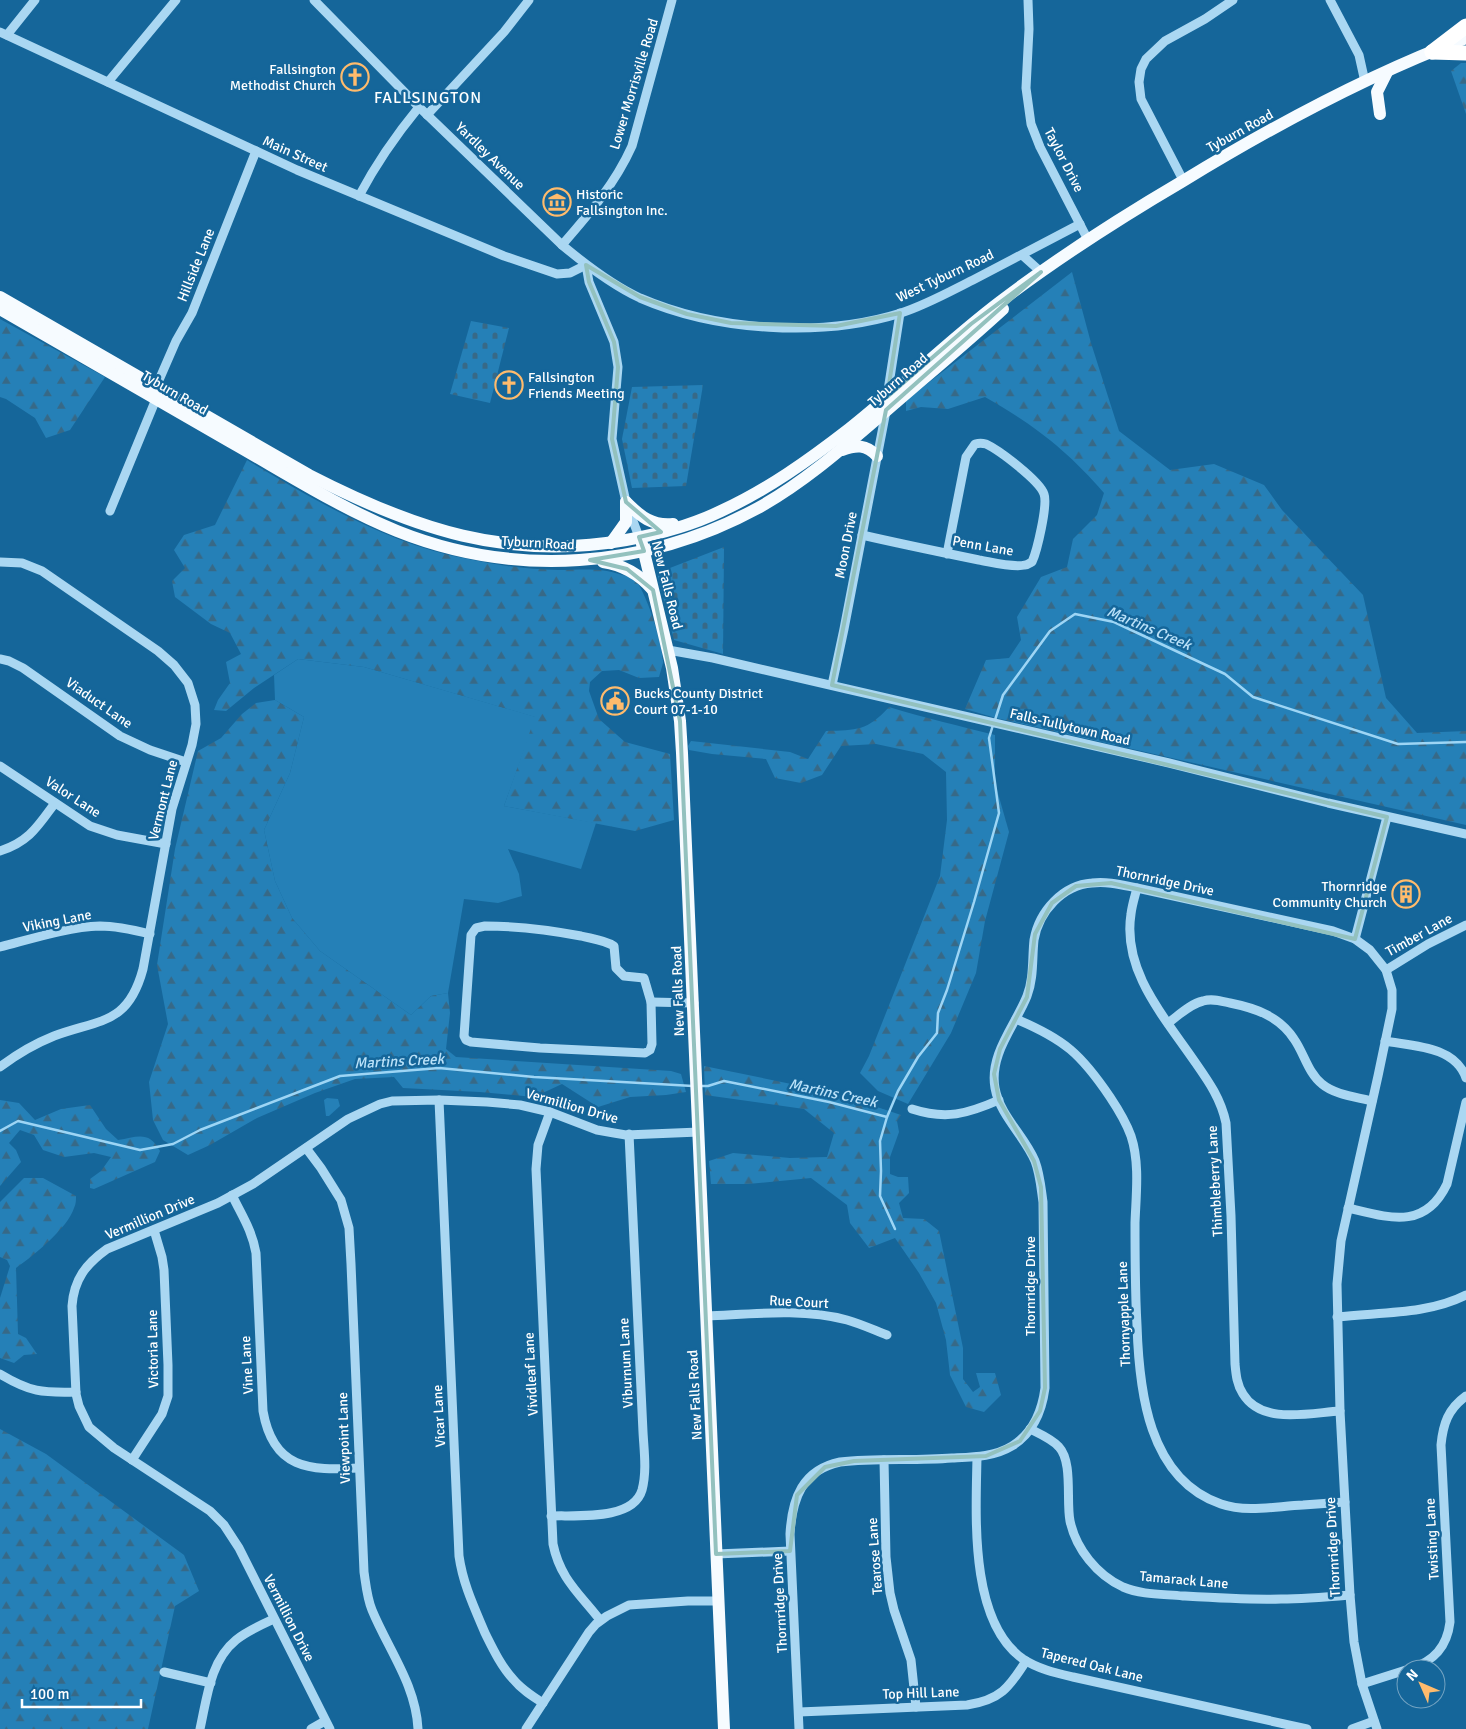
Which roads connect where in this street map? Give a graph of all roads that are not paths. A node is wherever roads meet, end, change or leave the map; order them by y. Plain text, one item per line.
1 (35, 0) edge
2 (176, 0) edge
3 (529, 0) edge
4 (672, 0) edge
5 (1028, 0) edge
6 (1233, 0) edge
7 (1330, 0) edge
8 (320, 2) edge
9 (1466, 26) edge
10 (4, 34) edge
11 (1466, 38) edge
12 (1432, 52) junction
13 (1466, 53) edge
14 (1387, 72) junction
15 (108, 82) junction
16 (1365, 82) junction
17 (419, 107) junction
18 (1380, 114) dead end
19 (427, 115) junction
20 (256, 151) junction
21 (1183, 180) junction
22 (359, 196) junction
23 (1080, 224) junction
24 (1088, 238) junction
25 (562, 245) junction
26 (1022, 254) junction
27 (586, 265) junction
28 (1041, 272) junction
29 (0, 297) edge
30 (0, 309) edge
31 (900, 314) junction
32 (156, 393) junction
33 (887, 397) junction
34 (886, 410) junction
35 (840, 450) junction
36 (877, 456) junction
37 (626, 502) junction
38 (110, 512) dead end
39 (696, 522) junction
40 (862, 535) junction
41 (639, 537) junction
42 (610, 543) junction
43 (644, 552) junction
44 (947, 554) junction
45 (590, 560) junction
46 (0, 562) edge
47 (653, 590) junction
48 (668, 650) junction
49 (0, 659) edge
50 (832, 685) junction
51 (186, 762) junction
52 (0, 766) edge
53 (55, 803) junction
54 (1387, 817) junction
55 (1466, 834) edge
56 (166, 844) junction
57 (0, 850) edge
58 (1137, 888) junction
59 (1466, 925) edge
60 (150, 934) junction
61 (1355, 939) junction
62 (0, 947) edge
63 (1386, 970) junction
64 (651, 1002) junction
65 (694, 1004) junction
66 (1016, 1019) junction
67 (1168, 1023) junction
68 (1385, 1041) junction
69 (0, 1066) edge
70 (1466, 1078) edge
71 (439, 1100) junction
72 (999, 1100) junction
73 (1372, 1101) junction
74 (1466, 1102) edge
75 (912, 1108) dead end
76 (550, 1112) junction
77 (699, 1132) junction
78 (629, 1134) junction
79 (306, 1148) junction
80 (232, 1196) junction
81 (1348, 1208) junction
82 (154, 1230) junction
83 (1466, 1295) edge
84 (707, 1316) junction
85 (1336, 1317) junction
86 (887, 1336) dead end
87 (0, 1374) edge
88 (76, 1392) junction
89 (1466, 1396) edge
90 (1340, 1411) junction
91 (1030, 1429) junction
92 (977, 1457) junction
93 (132, 1460) junction
94 (884, 1460) junction
95 (359, 1468) junction
96 (1345, 1502) junction
97 (551, 1516) junction
98 (790, 1551) junction
99 (716, 1554) junction
100 (1350, 1595) junction
101 (718, 1601) junction
102 (274, 1619) junction
103 (600, 1620) junction
104 (1432, 1659) edge
105 (1026, 1661) junction
106 (164, 1672) dead end
107 (1396, 1673) edge
108 (211, 1683) junction
109 (1362, 1684) junction
110 (543, 1703) junction
111 (916, 1707) junction
112 (798, 1712) junction
113 (328, 1725) edge
114 (1376, 1725) edge
115 (200, 1729) edge
116 (311, 1729) edge
117 (418, 1729) edge
118 (526, 1729) edge
119 (724, 1729) edge
120 (799, 1729) edge
121 (1307, 1729) edge
122 (1352, 1729) edge

1 - 10 street
2 - 15 street
3 - 19 street
4 - 25 street, Lower Morrisville Road
5 - 23 street, Taylor Drive
6 - 21 street
7 - 16 street
8 - 17 street, Yardley Avenue
9 - 12 highway
10 - 15 street, Main Street
11 - 12 main road, Tyburn Road
12 - 13 highway
12 - 14 main road, Tyburn Road
14 - 16 main road, Tyburn Road
14 - 18 main road
15 - 20 street, Main Street
16 - 21 main road, Tyburn Road
17 - 19 street, Yardley Avenue
17 - 22 street
19 - 25 street, Yardley Avenue
20 - 22 street, Main Street
20 - 32 street, Hillside Lane
21 - 24 main road, Tyburn Road
22 - 27 street, Main Street
23 - 24 street, Taylor Drive
23 - 26 street, West Tyburn Road
24 - 28 main road, Tyburn Road
25 - 27 street, Yardley Avenue
26 - 28 street
26 - 31 street, West Tyburn Road
27 - 31 street, West Tyburn Road
27 - 37 street, New Falls Road
28 - 33 main road, Tyburn Road
28 - 34 main road, Tyburn Road
29 - 32 main road, Tyburn Road
30 - 32 main road, Tyburn Road
31 - 33 street
32 - 38 street, Hillside Lane
32 - 42 main road, Tyburn Road
32 - 45 main road, Tyburn Road
33 - 39 main road, Tyburn Road
34 - 35 main road, Tyburn Road
34 - 36 street, Moon Drive
35 - 36 main road
35 - 43 main road, Tyburn Road
36 - 40 street, Moon Drive
37 - 39 main road
37 - 41 street, New Falls Road
37 - 42 main road
39 - 41 main road, Tyburn Road
40 - 44 street, Penn Lane
40 - 50 street, Moon Drive
41 - 42 main road, Tyburn Road
41 - 43 main road, New Falls Road
43 - 45 main road, Tyburn Road
43 - 47 main road, New Falls Road
44 - 44 street, Penn Lane
45 - 47 main road
46 - 51 street, Vermont Lane
47 - 48 main road, New Falls Road
48 - 50 street, Falls-Tullytown Road
48 - 65 main road, New Falls Road
49 - 51 street, Viaduct Lane
50 - 54 street, Falls-Tullytown Road
51 - 56 street, Vermont Lane
52 - 53 street, Valor Lane
53 - 56 street, Valor Lane
53 - 57 street
54 - 55 street, Falls-Tullytown Road
54 - 61 street
56 - 60 street, Vermont Lane
58 - 61 street, Thornridge Drive
58 - 66 street, Thornridge Drive
58 - 67 street, Thimbleberry Lane
59 - 63 street, Timber Lane
60 - 62 street, Viking Lane
60 - 69 street, Vermont Lane
61 - 63 street, Thornridge Drive
63 - 68 street, Thornridge Drive
64 - 64 street
64 - 65 street
65 - 77 main road, New Falls Road
66 - 72 street, Thornridge Drive
66 - 96 street, Thornyapple Lane
67 - 73 street
67 - 90 street, Thimbleberry Lane
68 - 70 street
68 - 73 street, Thornridge Drive
71 - 76 street, Vermillion Drive
71 - 79 street, Vermillion Drive
71 - 110 street, Vicar Lane
72 - 75 street
72 - 91 street, Thornridge Drive
73 - 81 street, Thornridge Drive
74 - 81 street
76 - 78 street, Vermillion Drive
76 - 97 street, Vividleaf Lane
77 - 78 street, Vermillion Drive
77 - 84 main road, New Falls Road
78 - 97 street, Viburnum Lane
79 - 80 street, Vermillion Drive
79 - 95 street, Viewpoint Lane
80 - 82 street, Vermillion Drive
80 - 95 street, Vine Lane
81 - 85 street, Thornridge Drive
82 - 88 street, Vermillion Drive
82 - 93 street, Victoria Lane
83 - 85 street
84 - 86 street, Rue Court
84 - 99 main road, New Falls Road
85 - 90 street, Thornridge Drive
87 - 88 street
88 - 93 street, Vermillion Drive
89 - 104 street, Twisting Lane
90 - 96 street, Thornridge Drive
91 - 92 street, Thornridge Drive
91 - 100 street, Tamarack Lane
92 - 94 street, Thornridge Drive
92 - 105 street, Tapered Oak Lane
93 - 102 street, Vermillion Drive
94 - 98 street, Thornridge Drive
94 - 111 street, Tearose Lane
95 - 117 street, Viewpoint Lane
96 - 100 street, Thornridge Drive
97 - 103 street, Vividleaf Lane
98 - 99 street
98 - 112 street, Thornridge Drive
99 - 101 main road, New Falls Road
100 - 109 street, Thornridge Drive
101 - 103 street
101 - 119 main road, New Falls Road
102 - 108 street
102 - 113 street, Vermillion Drive
103 - 110 street
105 - 111 street, Top Hill Lane
105 - 121 street, Tapered Oak Lane
106 - 108 street
107 - 109 street
108 - 115 street
109 - 114 street, Thornridge Drive
110 - 118 street
111 - 112 street, Top Hill Lane
112 - 120 street, Thornridge Drive
113 - 116 street
114 - 122 street

